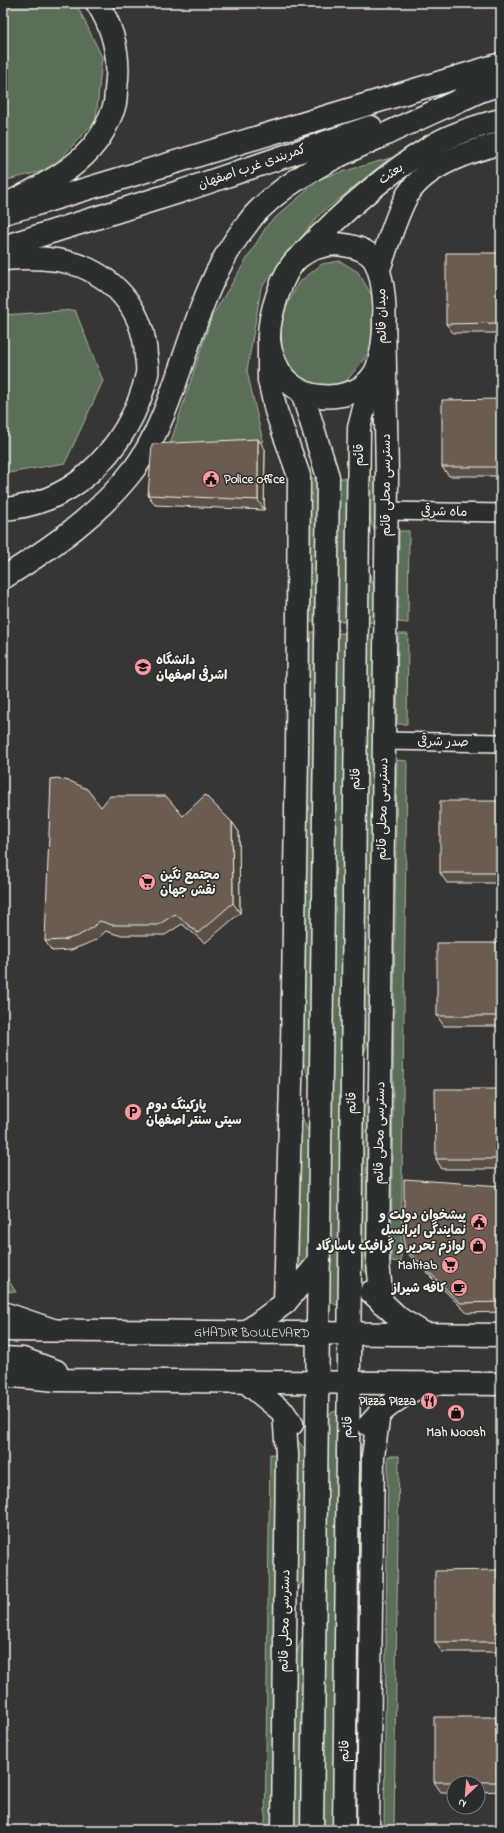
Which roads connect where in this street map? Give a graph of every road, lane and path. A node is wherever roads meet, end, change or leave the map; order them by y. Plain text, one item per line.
1 (98, 3) edge
2 (501, 64) edge
3 (501, 84) edge
4 (478, 92) junction
5 (501, 120) edge
6 (501, 143) edge
7 (3, 206) edge
8 (3, 213) edge
9 (3, 247) edge
10 (300, 257) junction
11 (3, 259) edge
12 (379, 269) junction
13 (384, 316) junction
14 (269, 339) junction
15 (372, 377) junction
16 (302, 392) junction
17 (359, 505) junction
18 (3, 510) edge
19 (387, 511) junction
20 (501, 513) edge
21 (3, 578) edge
22 (386, 603) junction
23 (384, 741) junction
24 (501, 743) edge
25 (381, 1023) junction
26 (292, 1047) junction
27 (352, 1124) junction
28 (320, 1147) junction
29 (319, 1262) junction
30 (350, 1263) junction
31 (319, 1293) junction
32 (350, 1294) junction
33 (285, 1303) junction
34 (382, 1303) junction
35 (3, 1313) edge
36 (3, 1330) edge
37 (54, 1330) junction
38 (246, 1332) junction
39 (318, 1333) junction
40 (425, 1334) junction
41 (350, 1335) junction
42 (501, 1335) edge
43 (3, 1358) edge
44 (3, 1375) edge
45 (68, 1380) junction
46 (246, 1382) junction
47 (318, 1382) junction
48 (349, 1384) junction
49 (424, 1384) junction
50 (501, 1384) edge
51 (3, 1388) edge
52 (284, 1412) junction
53 (379, 1413) junction
54 (317, 1423) junction
55 (348, 1424) junction
56 (317, 1454) junction
57 (348, 1455) junction
58 (316, 1565) junction
59 (347, 1566) junction
60 (285, 1667) junction
61 (370, 1670) junction
62 (283, 1830) edge
63 (312, 1830) edge
64 (344, 1830) edge
65 (368, 1830) edge

1 - 7 main road
2 - 8 main road, کمربندی غرب اصفهان
3 - 4 main road, کمربندی غرب اصفهان
4 - 9 main road, کمربندی غرب اصفهان
4 - 21 main road
5 - 10 main road, بعثت
6 - 12 main road, بعثت
10 - 12 main road, میدان قائم
10 - 14 main road, میدان قائم
11 - 18 main road
12 - 13 main road, میدان قائم
13 - 15 main road, میدان قائم
13 - 19 main road, دسترسی محلی قائم
14 - 16 main road, میدان قائم
14 - 26 main road
15 - 16 main road, میدان قائم
15 - 17 main road, قائم
16 - 28 main road
17 - 22 main road
17 - 27 main road, قائم
19 - 20 street, ماه شرقی
19 - 22 main road, دسترسی محلی قائم
22 - 23 main road, دسترسی محلی قائم
23 - 24 street, صدر شرقی
23 - 25 main road, دسترسی محلی قائم
25 - 27 main road
25 - 34 main road, دسترسی محلی قائم
26 - 28 main road
26 - 33 main road
27 - 30 main road, قائم
28 - 29 main road
29 - 31 main road
29 - 33 main road
30 - 32 main road, قائم
30 - 34 main road
31 - 32 main road
31 - 39 main road
32 - 41 main road, قائم
33 - 38 main road
34 - 40 main road
35 - 37 main road
36 - 37 main road, GHADIR BOULEVARD
37 - 38 main road, GHADIR BOULEVARD
38 - 39 main road, GHADIR BOULEVARD
39 - 41 main road, GHADIR BOULEVARD
39 - 47 main road
40 - 41 main road, GHADIR BOULEVARD
40 - 42 main road, GHADIR BOULEVARD
41 - 48 main road, قائم
43 - 45 main road
44 - 45 main road
45 - 46 main road
45 - 51 main road
46 - 47 main road
46 - 52 main road
47 - 48 main road
47 - 54 main road
48 - 49 main road
48 - 55 main road, قائم
49 - 50 main road
49 - 53 main road
52 - 56 main road
52 - 60 main road, دسترسی محلی قائم
53 - 57 main road
53 - 61 main road
54 - 55 main road
54 - 56 main road
55 - 57 main road, قائم
56 - 58 main road
57 - 59 main road, قائم
58 - 60 main road
58 - 63 main road
59 - 61 main road
59 - 64 main road, قائم
60 - 62 main road, دسترسی محلی قائم
61 - 65 main road

